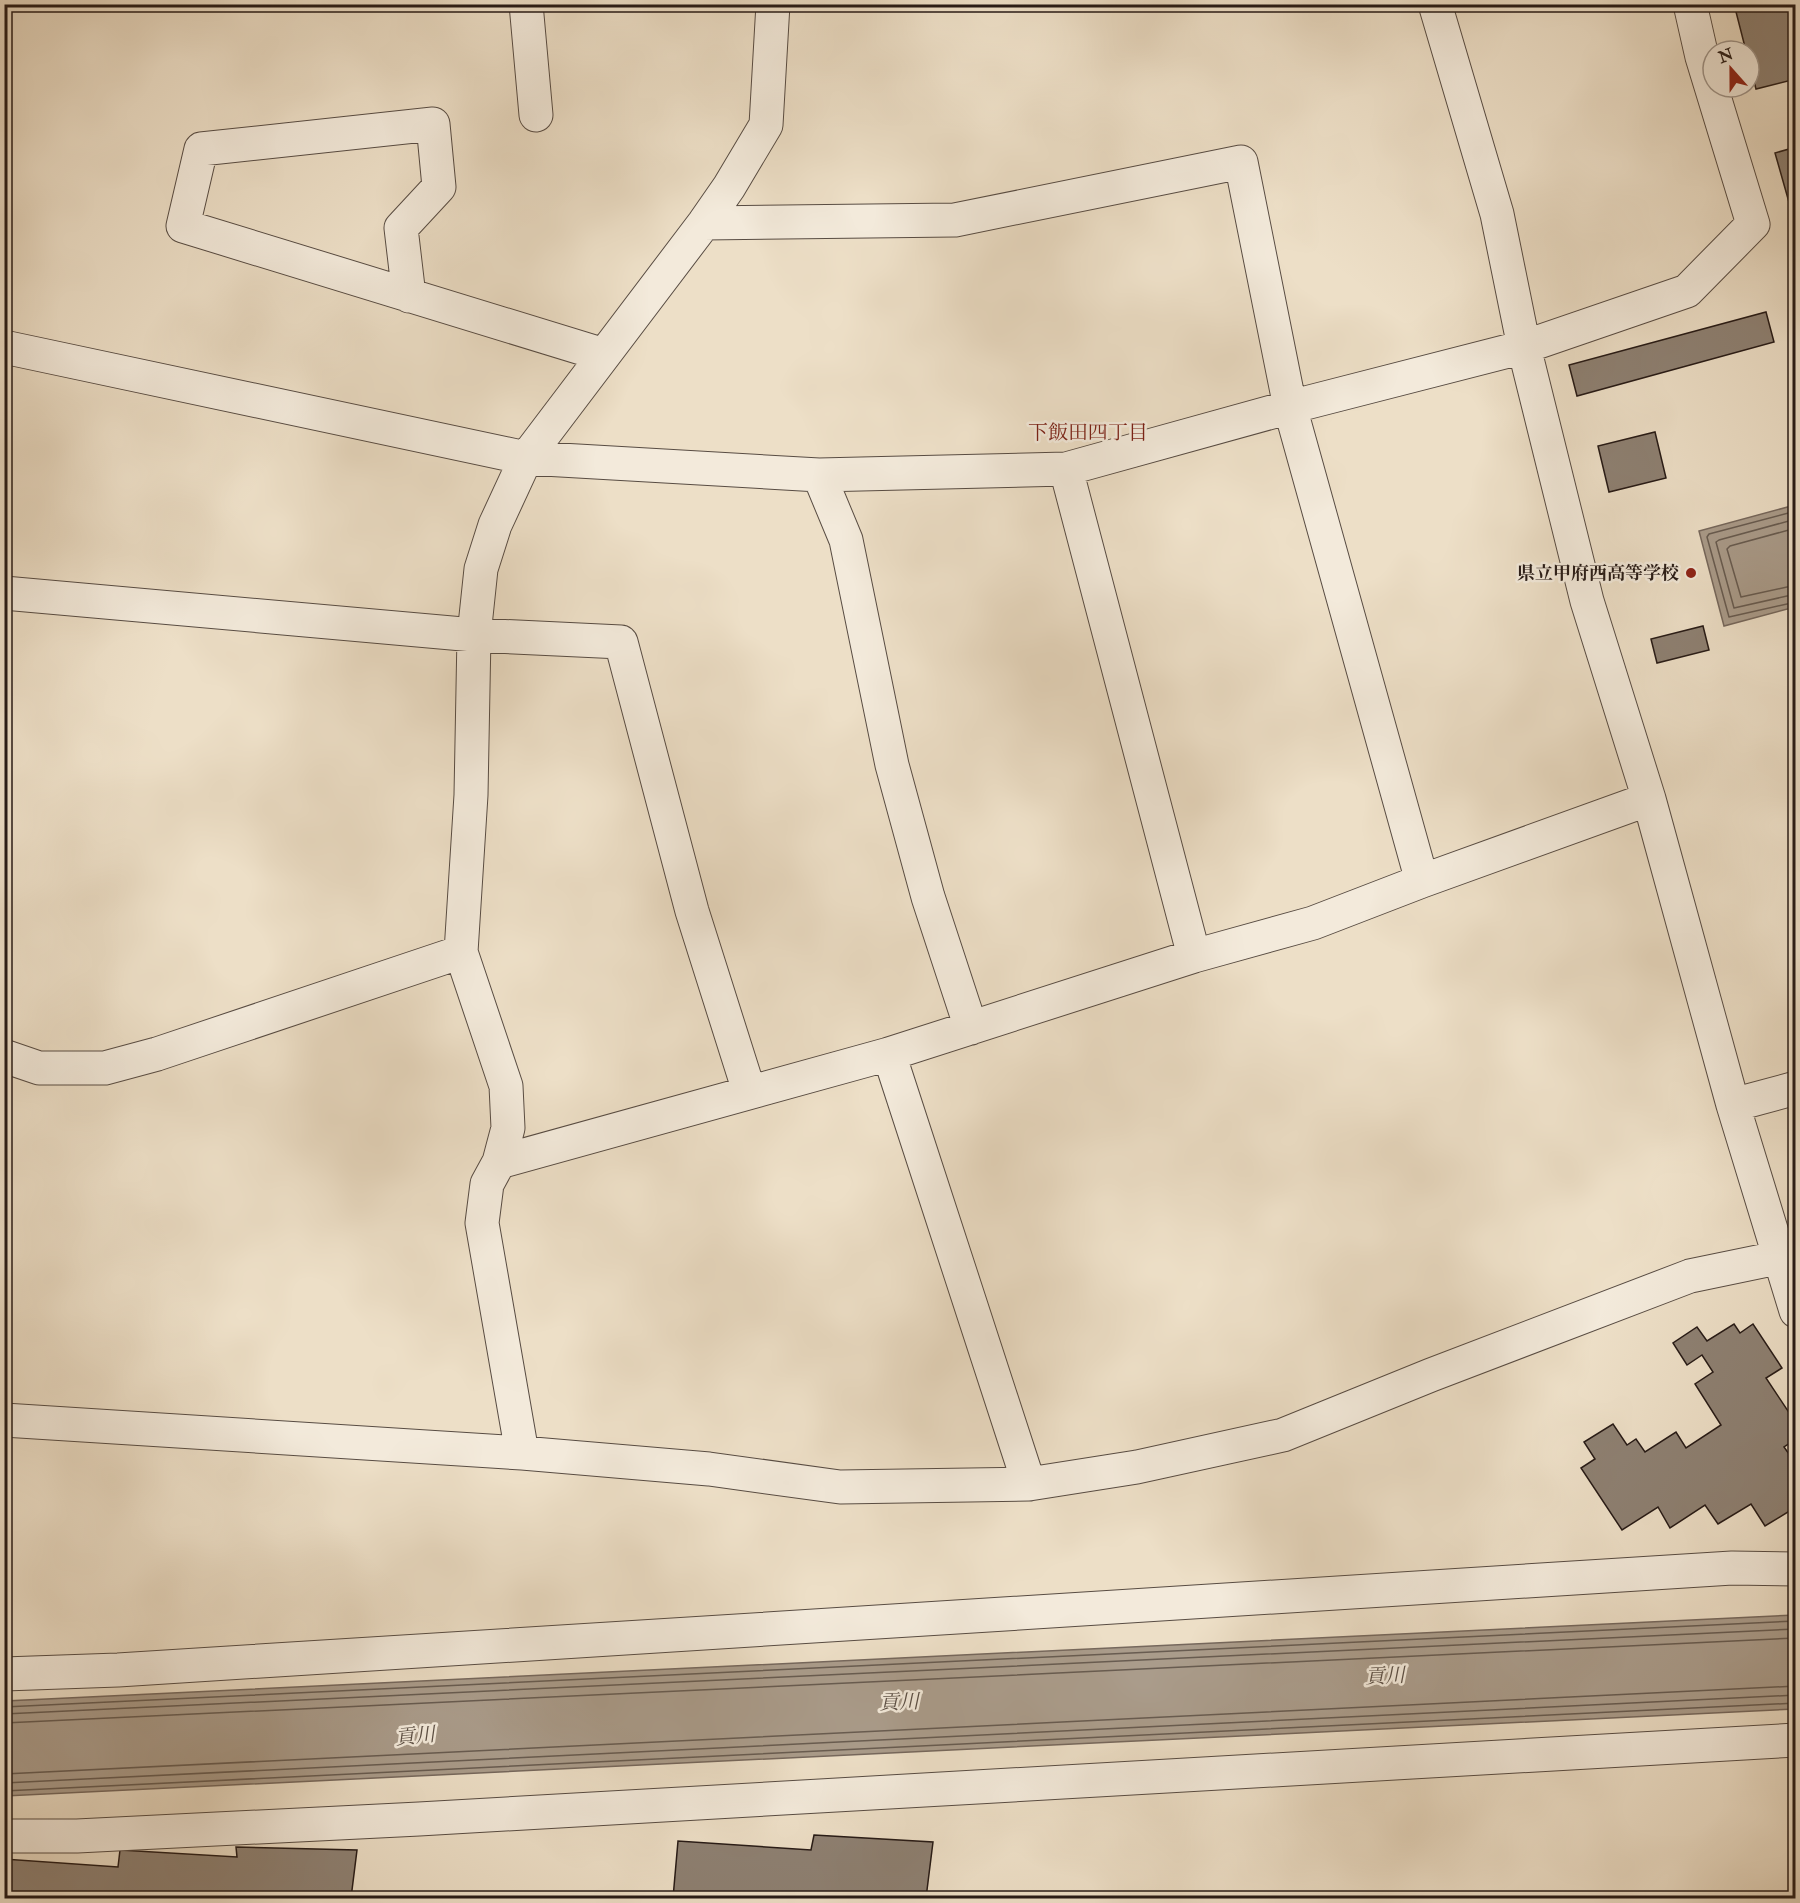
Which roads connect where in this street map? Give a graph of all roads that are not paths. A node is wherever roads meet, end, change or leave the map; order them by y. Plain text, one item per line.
1 (525, 4) edge
2 (773, 4) edge
3 (1435, 4) edge
4 (1690, 4) edge
5 (536, 116) dead end
6 (704, 223) junction
7 (409, 296) junction
8 (1524, 346) junction
9 (4, 347) edge
10 (604, 355) junction
11 (1290, 407) junction
12 (526, 458) junction
13 (1066, 469) junction
14 (819, 475) junction
15 (4, 593) edge
16 (474, 635) junction
17 (1649, 799) junction
18 (1422, 881) junction
19 (461, 952) junction
20 (1194, 956) junction
21 (971, 1028) junction
22 (889, 1054) junction
23 (4, 1056) edge
24 (1796, 1088) edge
25 (749, 1091) junction
26 (1732, 1105) junction
27 (499, 1162) junction
28 (1788, 1256) edge
29 (1796, 1311) edge
30 (4, 1420) edge
31 (522, 1453) junction
32 (1029, 1484) junction
33 (1796, 1569) edge
34 (4, 1674) edge
35 (1796, 1740) edge
36 (4, 1836) edge

1 - 5 street
2 - 6 street
3 - 8 street
4 - 8 street
6 - 10 street
6 - 11 street
7 - 7 street
7 - 10 street
8 - 11 street
8 - 17 street
9 - 12 street
10 - 12 street
11 - 13 street
11 - 18 street
12 - 14 street
12 - 16 street
13 - 14 street
13 - 20 street
14 - 21 street
15 - 16 street
16 - 19 street
16 - 25 street
17 - 18 street
17 - 26 street
18 - 20 street
19 - 23 street
19 - 27 street
20 - 21 street
21 - 22 street
22 - 25 street
22 - 32 street
24 - 26 street
25 - 27 street
26 - 28 street
27 - 31 street
28 - 29 street
28 - 32 street
30 - 31 street
31 - 32 street
33 - 34 street
35 - 36 street

